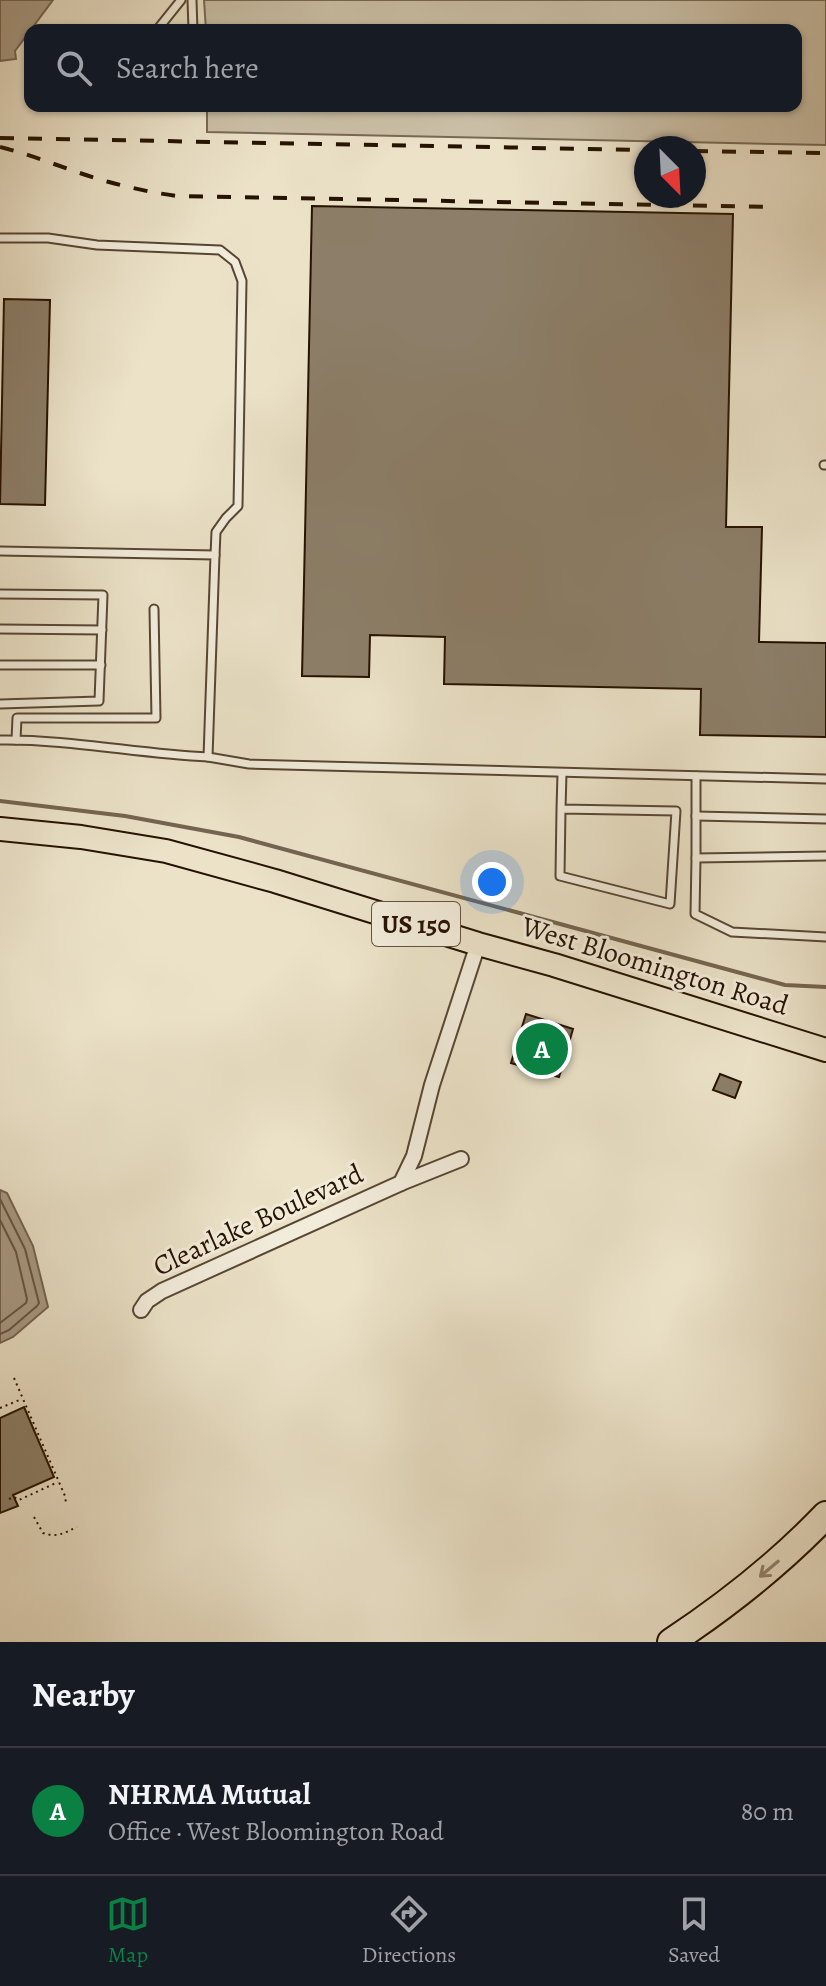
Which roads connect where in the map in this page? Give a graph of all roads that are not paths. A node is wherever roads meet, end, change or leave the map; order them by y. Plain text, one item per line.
1 (181, 0) edge
2 (192, 0) edge
3 (162, 24) edge
4 (193, 24) edge
5 (0, 238) edge
6 (0, 551) edge
7 (215, 555) junction
8 (0, 594) edge
9 (154, 609) dead end
10 (0, 629) edge
11 (102, 630) junction
12 (0, 665) edge
13 (101, 665) junction
14 (0, 704) edge
15 (0, 740) edge
16 (16, 740) junction
17 (208, 757) junction
18 (562, 773) junction
19 (696, 776) junction
20 (826, 779) edge
21 (561, 809) junction
22 (696, 816) junction
23 (826, 819) edge
24 (0, 829) edge
25 (826, 856) edge
26 (696, 858) junction
27 (826, 937) edge
28 (478, 944) junction
29 (826, 1050) edge
30 (461, 1159) dead end
31 (401, 1183) junction
32 (141, 1310) dead end
33 (826, 1515) edge
34 (671, 1642) edge

1 - 3 lane
2 - 4 lane
5 - 7 lane
6 - 7 lane
7 - 17 lane
8 - 11 lane
9 - 16 lane
10 - 11 lane
11 - 13 lane
12 - 13 lane
13 - 14 lane
15 - 16 lane
16 - 17 lane
17 - 18 lane
18 - 19 lane
18 - 21 lane
19 - 20 lane
19 - 22 lane
21 - 21 lane
22 - 23 lane
22 - 26 lane
24 - 28 main road, West Bloomington Road / US 150
25 - 26 lane
26 - 27 lane
28 - 29 main road, West Bloomington Road / US 150
28 - 31 street, Clearlake Boulevard
30 - 31 street, Clearlake Boulevard
31 - 32 street, Clearlake Boulevard
33 -> 34 highway

